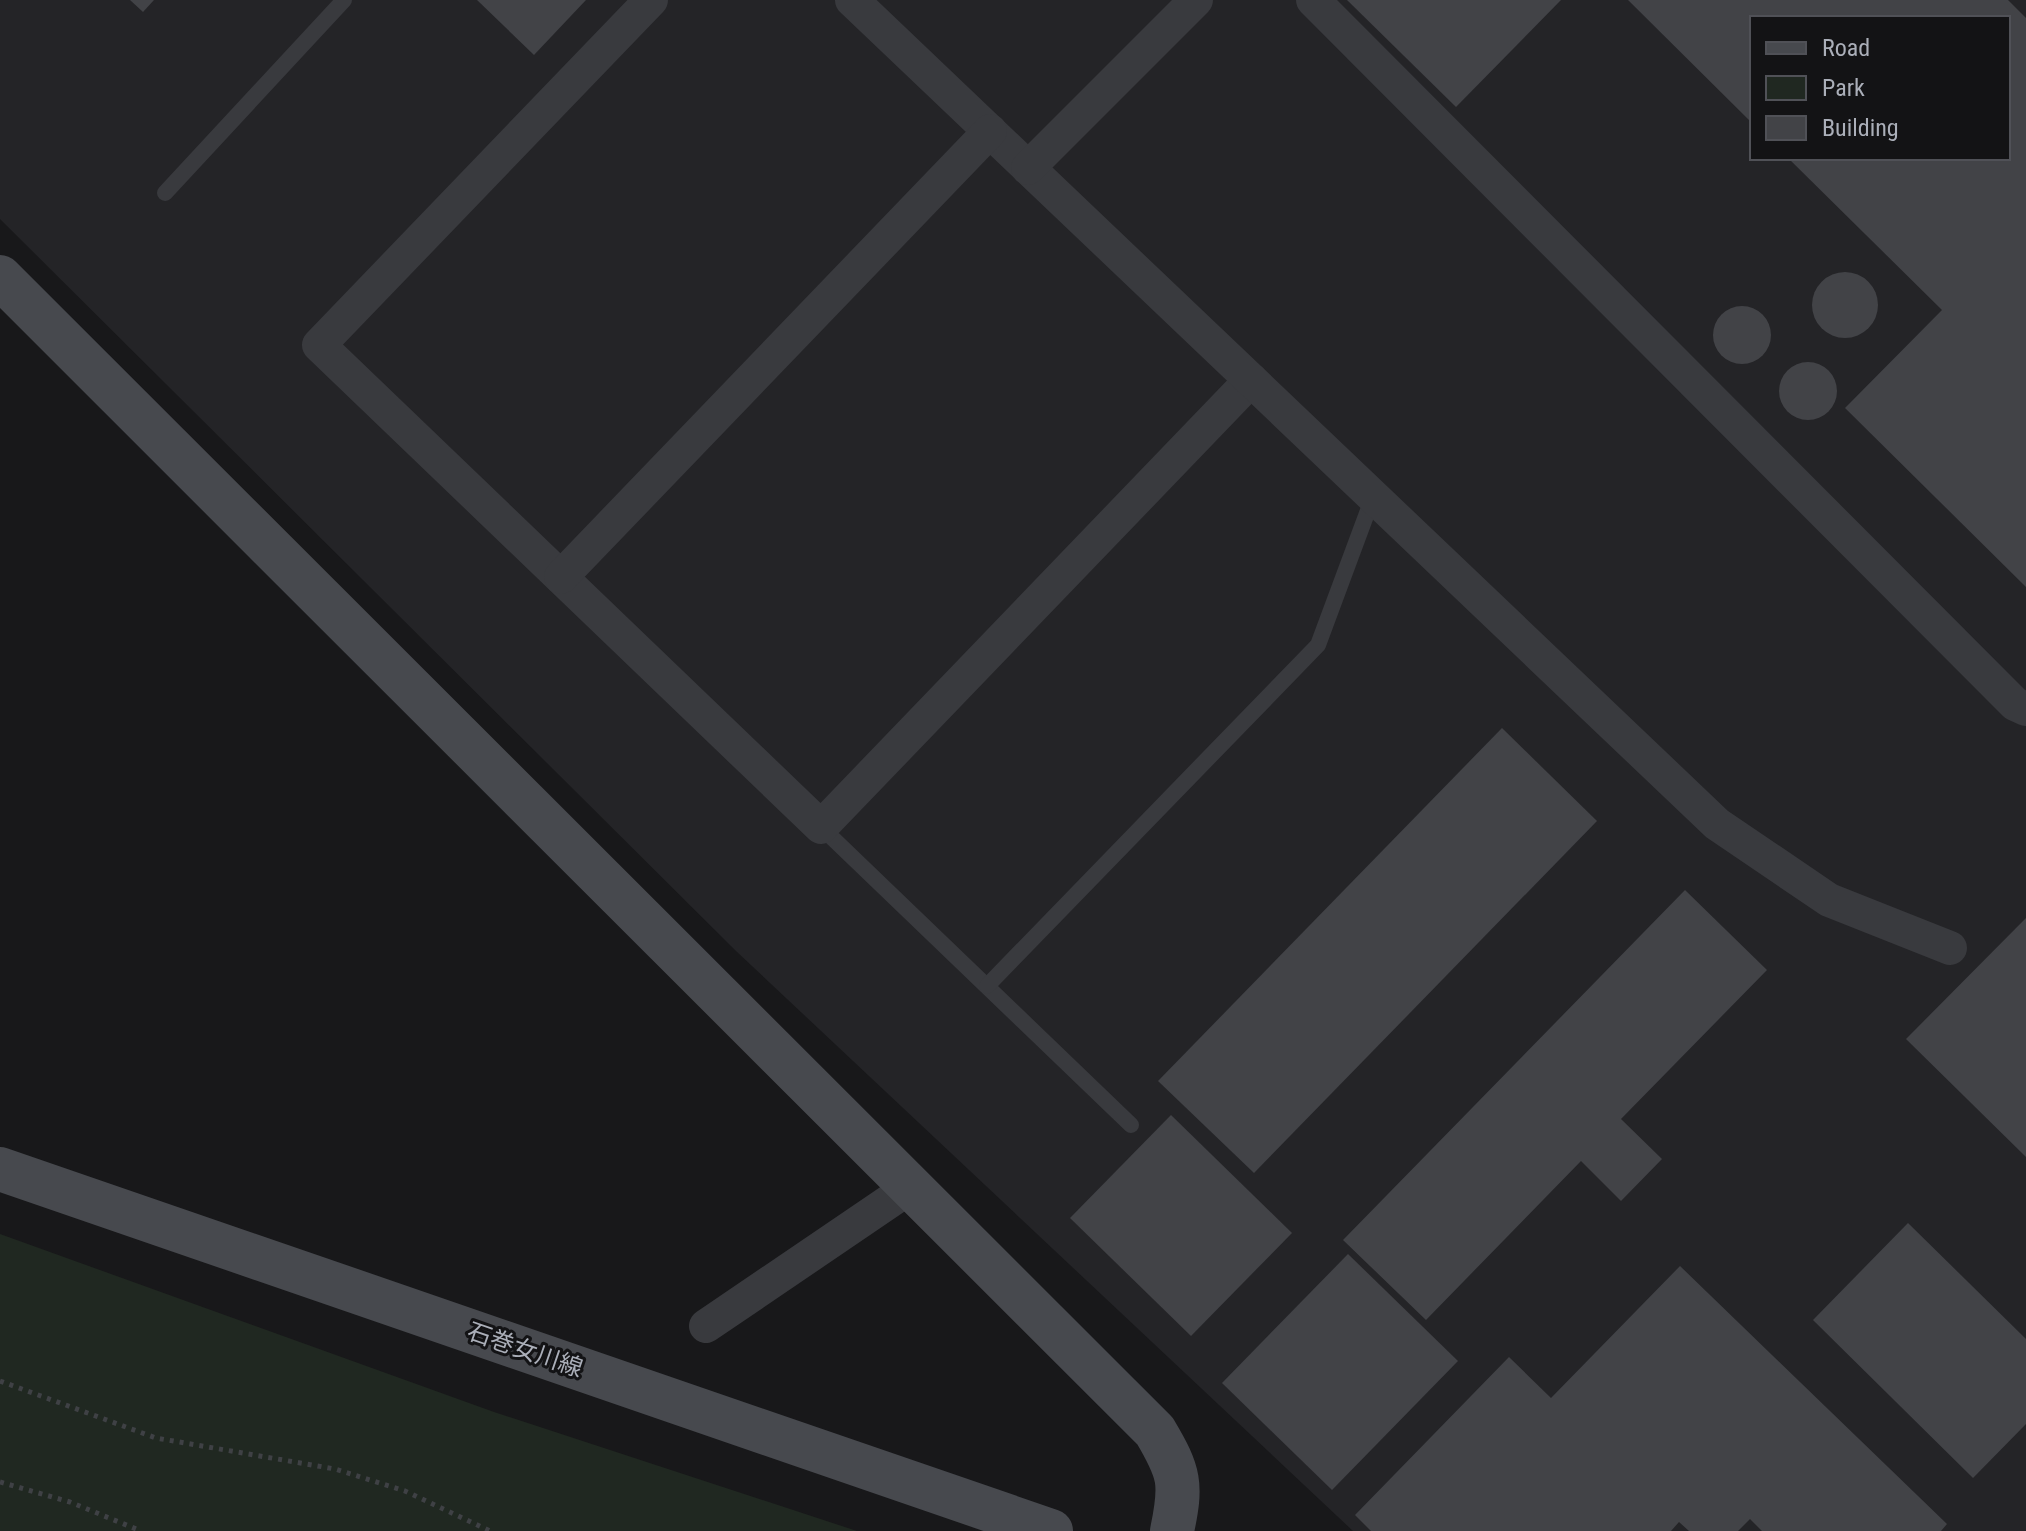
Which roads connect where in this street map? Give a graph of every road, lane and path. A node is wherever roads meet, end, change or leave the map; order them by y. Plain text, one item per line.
1 (344, 0) edge
2 (651, 0) edge
3 (852, 0) edge
4 (1196, 0) edge
5 (1313, 0) edge
6 (990, 131) junction
7 (1028, 168) junction
8 (165, 193) dead end
9 (0, 277) edge
10 (1251, 380) junction
11 (1373, 497) junction
12 (561, 577) junction
13 (2026, 709) edge
14 (821, 827) junction
15 (1950, 948) dead end
16 (987, 986) junction
17 (1131, 1125) dead end
18 (0, 1169) edge
19 (912, 1186) junction
20 (706, 1326) dead end
21 (0, 1381) edge
22 (0, 1482) edge
23 (141, 1531) edge
24 (490, 1531) edge
25 (1051, 1531) edge
26 (1172, 1531) edge

1 - 8 lane
2 - 12 street
3 - 6 street
4 - 7 street
5 - 13 street
6 - 7 street
6 - 12 street
7 - 10 street
9 - 19 street
10 - 11 street
10 - 14 street
11 - 15 street
11 - 16 lane
12 - 14 street
14 - 16 lane
16 - 17 lane
18 - 25 street, 石巻女川線
19 - 20 street
19 - 26 street
21 - 24 path
22 - 23 path

